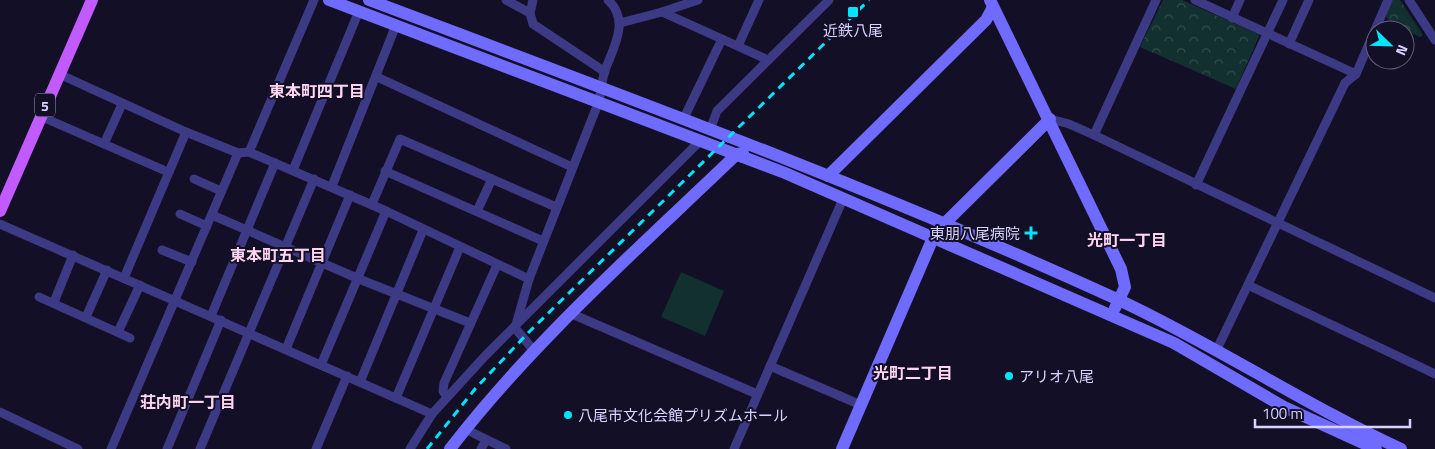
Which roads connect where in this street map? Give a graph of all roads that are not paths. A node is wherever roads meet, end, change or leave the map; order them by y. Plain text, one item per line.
1 (92, 0) edge
2 (314, 0) edge
3 (329, 0) edge
4 (369, 0) edge
5 (506, 0) edge
6 (533, 0) edge
7 (608, 0) edge
8 (698, 0) edge
9 (759, 0) edge
10 (828, 0) edge
11 (1156, 0) edge
12 (1195, 0) edge
13 (1240, 0) edge
14 (1282, 0) edge
15 (1309, 0) edge
16 (1388, 0) edge
17 (1410, 0) edge
18 (994, 2) edge
19 (386, 3) edge
20 (359, 11) junction
21 (662, 12) junction
22 (530, 13) junction
23 (1232, 18) junction
24 (1379, 20) edge
25 (620, 23) junction
26 (396, 26) junction
27 (1267, 33) junction
28 (722, 39) junction
29 (1435, 40) edge
30 (1289, 44) junction
31 (738, 46) junction
32 (1365, 53) edge
33 (768, 60) junction
34 (605, 72) junction
35 (59, 74) junction
36 (1356, 74) junction
37 (377, 77) junction
38 (602, 88) junction
39 (599, 101) junction
40 (122, 104) junction
41 (40, 116) junction
42 (1050, 119) junction
43 (683, 120) junction
44 (710, 130) junction
45 (186, 132) junction
46 (1094, 135) junction
47 (701, 140) junction
48 (104, 144) junction
49 (757, 148) junction
50 (249, 152) junction
51 (238, 153) junction
52 (736, 154) junction
53 (275, 163) junction
54 (572, 167) junction
55 (293, 170) junction
56 (385, 171) junction
57 (168, 172) junction
58 (828, 176) junction
59 (194, 179) dead end
60 (314, 179) junction
61 (492, 179) junction
62 (1196, 184) junction
63 (332, 186) junction
64 (221, 190) junction
65 (350, 195) junction
66 (843, 199) junction
67 (372, 204) junction
68 (556, 207) junction
69 (0, 211) edge
70 (386, 211) junction
71 (477, 211) junction
72 (180, 214) dead end
73 (212, 215) junction
74 (0, 224) edge
75 (1278, 224) junction
76 (943, 225) junction
77 (207, 226) junction
78 (247, 230) junction
79 (423, 230) junction
80 (933, 238) junction
81 (543, 241) junction
82 (284, 247) junction
83 (460, 247) junction
84 (162, 250) dead end
85 (73, 255) junction
86 (192, 262) junction
87 (322, 262) junction
88 (497, 265) junction
89 (106, 270) junction
90 (124, 278) junction
91 (359, 279) junction
92 (529, 279) junction
93 (140, 285) junction
94 (1248, 285) junction
95 (396, 294) junction
96 (40, 297) dead end
97 (1435, 298) edge
98 (174, 300) junction
99 (1119, 300) junction
100 (54, 302) junction
101 (434, 309) junction
102 (572, 314) junction
103 (1112, 315) junction
104 (211, 316) junction
105 (86, 317) junction
106 (221, 320) junction
107 (470, 323) junction
108 (515, 328) junction
109 (118, 332) junction
110 (249, 333) junction
111 (130, 338) dead end
112 (286, 349) junction
113 (1216, 351) junction
114 (535, 352) junction
115 (321, 365) junction
116 (770, 366) junction
117 (1435, 374) edge
118 (347, 376) junction
119 (360, 382) junction
120 (758, 394) junction
121 (447, 397) junction
122 (396, 398) junction
123 (861, 405) junction
124 (0, 412) edge
125 (432, 414) junction
126 (465, 429) junction
127 (486, 440) junction
128 (78, 449) edge
129 (111, 449) edge
130 (167, 449) edge
131 (200, 449) edge
132 (316, 449) edge
133 (410, 449) edge
134 (450, 449) edge
135 (481, 449) edge
136 (506, 449) edge
137 (734, 449) edge
138 (842, 449) edge
139 (1376, 449) edge
140 (1401, 449) edge

1 - 35 main road, 5
2 - 50 street
3 - 20 street
4 - 19 street
5 - 22 street
6 - 22 street
7 - 25 street
8 - 21 street
9 - 31 street
10 - 33 street
11 - 46 street
12 - 23 street
13 - 23 street
14 - 27 street
15 - 30 street
16 - 24 street
17 - 29 street
18 - 42 street
18 - 58 street
19 - 38 street
20 - 26 street
20 - 55 street
21 - 25 street
21 - 28 street
22 - 34 street
23 - 27 street
25 - 34 street
26 - 37 street
26 - 39 street
27 - 30 street
27 - 62 street
28 - 31 street
28 - 43 street
30 - 36 street
31 - 33 street
32 - 36 street
33 - 44 street
34 - 38 street
35 - 40 street
35 - 41 main road, 5
36 - 75 street
37 - 54 street
37 - 63 street
38 - 39 street
38 - 43 street
39 - 47 street
39 - 54 street
40 - 45 street
40 - 48 street
41 - 48 street
41 - 69 main road, 5
42 - 46 street
42 - 76 street
42 - 99 street
43 - 44 street
44 - 49 street
45 - 51 street
45 - 57 street
46 - 62 street
47 - 52 street
47 - 108 street
48 - 57 street
49 - 52 street
49 - 58 street
50 - 51 street
50 - 53 street
51 - 64 street
52 - 66 street
52 - 102 street
53 - 55 street
53 - 78 street
54 - 68 street
55 - 60 street
56 - 61 street
56 - 67 street
56 - 71 street
57 - 90 street
58 - 76 street
59 - 64 street
60 - 63 street
60 - 82 street
61 - 68 street
61 - 71 street
62 - 75 street
63 - 65 street
64 - 73 street
65 - 67 street
65 - 87 street
66 - 80 street
66 - 116 street
67 - 70 street
68 - 81 street
70 - 79 street
70 - 91 street
71 - 81 street
72 - 77 street
73 - 77 street
73 - 78 street
74 - 85 street
75 - 94 street
75 - 97 street
76 - 80 street
76 - 99 street
77 - 86 street
78 - 82 street
78 - 104 street
79 - 83 street
79 - 95 street
80 - 103 street
80 - 123 street
81 - 92 street
82 - 87 street
82 - 110 street
83 - 88 street
83 - 101 street
84 - 86 street
85 - 89 street
85 - 100 street
86 - 98 street
87 - 91 street
87 - 112 street
88 - 92 street
88 - 107 street
89 - 90 street
89 - 105 street
90 - 93 street
91 - 95 street
91 - 115 street
92 - 108 street
93 - 98 street
93 - 109 street
94 - 113 street
94 - 117 street
95 - 101 street
95 - 119 street
96 - 100 street
98 - 104 street
98 - 129 street
99 - 103 street
99 - 113 street
100 - 105 street
101 - 107 street
101 - 122 street
102 - 114 street
102 - 120 street
103 - 139 street
104 - 106 street
105 - 109 street
106 - 110 street
106 - 130 street
107 - 121 street
108 - 114 street
108 - 121 street
109 - 111 street
110 - 112 street
110 - 131 street
112 - 115 street
113 - 140 street
114 - 126 street
115 - 118 street
116 - 120 street
116 - 123 street
118 - 119 street
118 - 132 street
119 - 122 street
120 - 137 street
121 - 125 street
122 - 125 street
123 - 138 street
124 - 128 street
125 - 133 street
126 - 127 street
126 - 134 street
127 - 135 street
127 - 136 street

